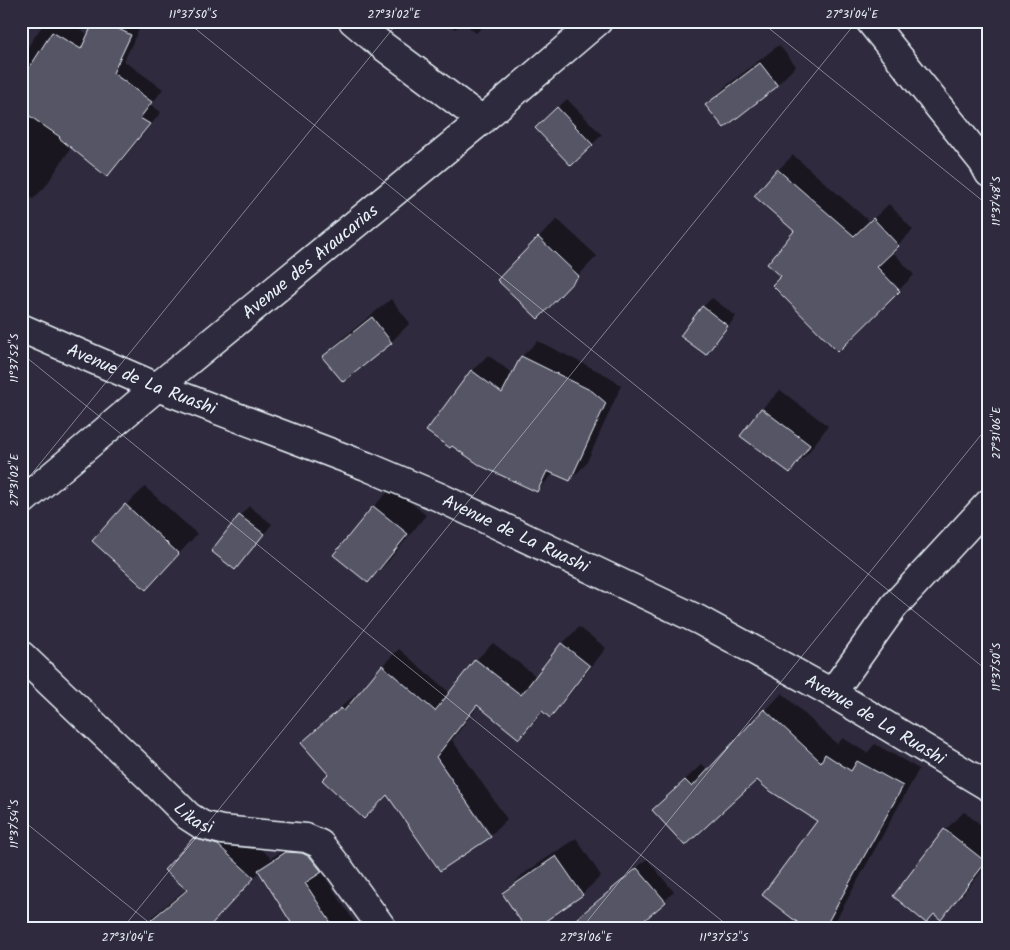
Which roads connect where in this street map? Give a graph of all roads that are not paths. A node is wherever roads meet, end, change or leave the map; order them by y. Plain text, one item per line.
1 (353, 21) edge
2 (598, 21) edge
3 (870, 21) edge
4 (482, 120) junction
5 (989, 173) edge
6 (21, 328) edge
7 (157, 387) junction
8 (21, 502) edge
9 (989, 503) edge
10 (21, 655) edge
11 (832, 693) junction
12 (989, 787) edge
13 (383, 929) edge

1 - 4 street
2 - 4 street, Avenue des Araucarias
3 - 5 street
4 - 7 street, Avenue des Araucarias
6 - 7 street, Avenue de La Ruashi
7 - 8 street, Avenue des Araucarias
7 - 11 street, Avenue de La Ruashi
9 - 11 street
10 - 13 street, Likasi
11 - 12 street, Avenue de La Ruashi

